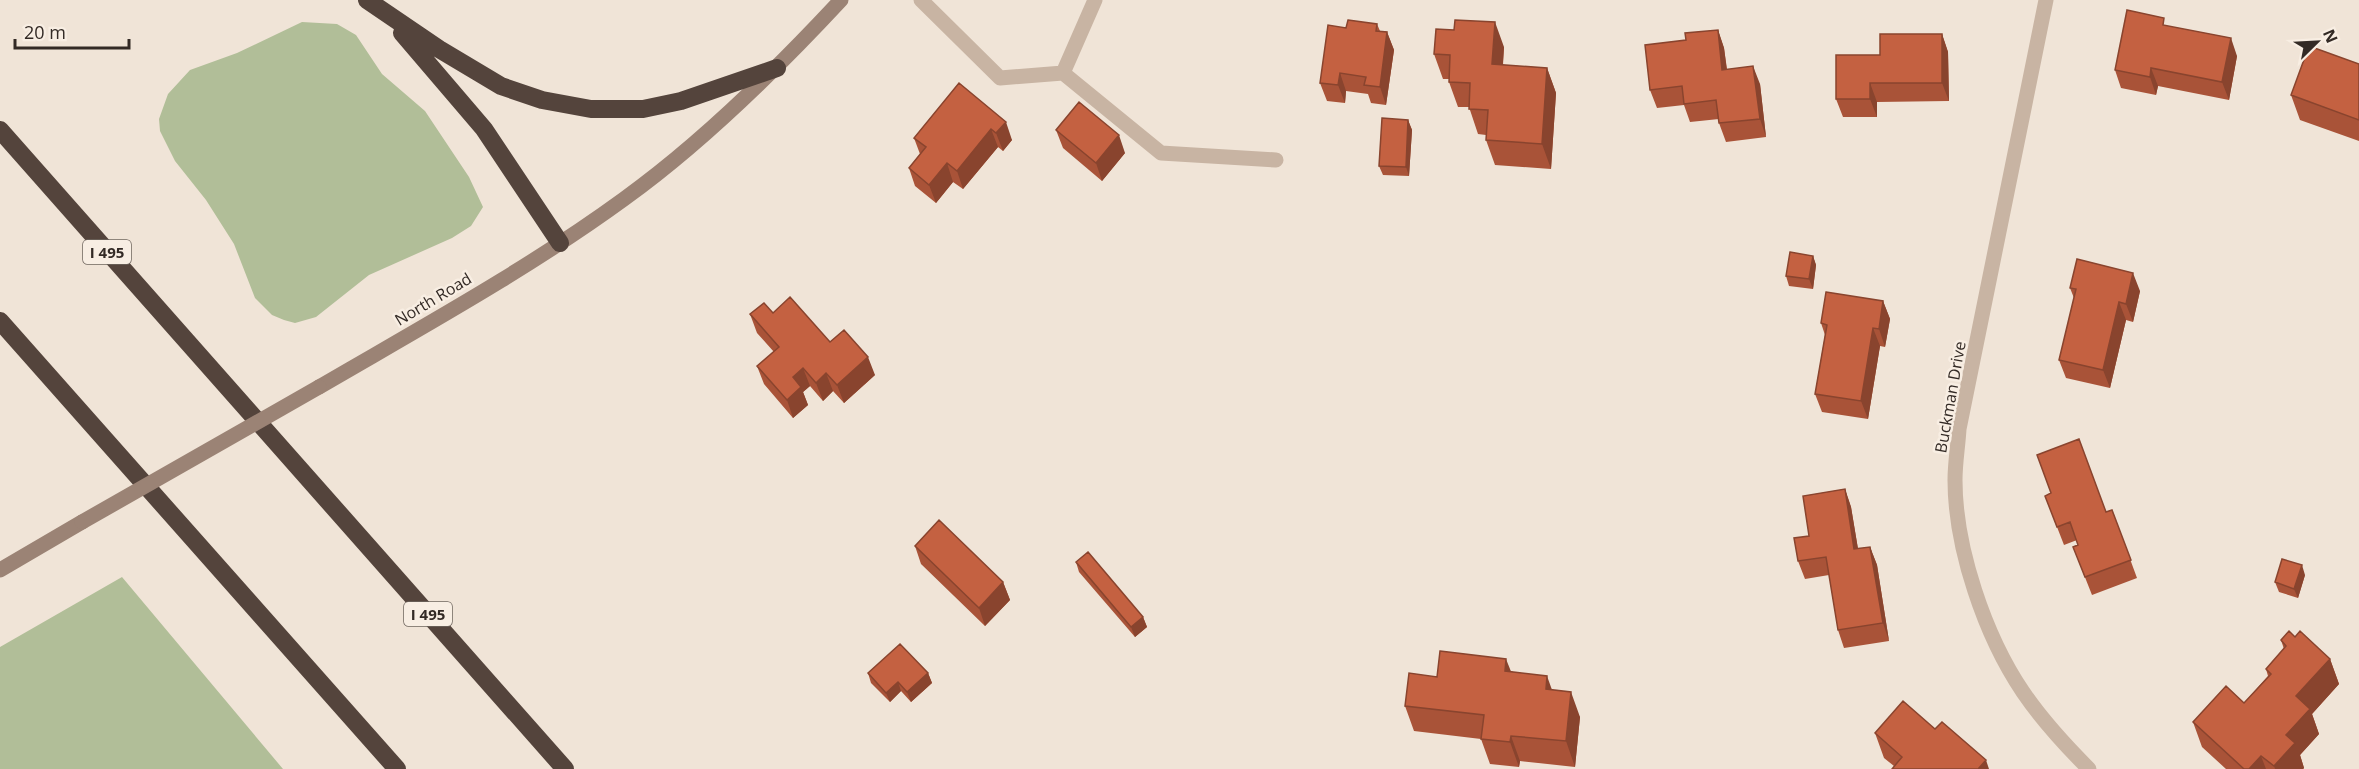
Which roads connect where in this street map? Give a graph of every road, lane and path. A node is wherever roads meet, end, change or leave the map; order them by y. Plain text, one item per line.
1 (841, 0) edge
2 (921, 0) edge
3 (1095, 0) edge
4 (2046, 0) edge
5 (373, 4) edge
6 (777, 68) junction
7 (1063, 73) junction
8 (0, 130) edge
9 (1276, 160) dead end
10 (560, 243) junction
11 (0, 321) edge
12 (0, 570) edge
13 (397, 769) edge
14 (565, 769) edge
15 (2089, 769) edge

1 - 6 main road, North Road
2 - 7 street
3 - 7 street
4 - 15 street, Buckman Drive
5 - 6 highway
5 - 10 highway
6 - 10 main road, North Road
7 - 9 street
8 - 14 highway, I 495
10 - 12 main road, North Road, bridge
11 - 13 highway

